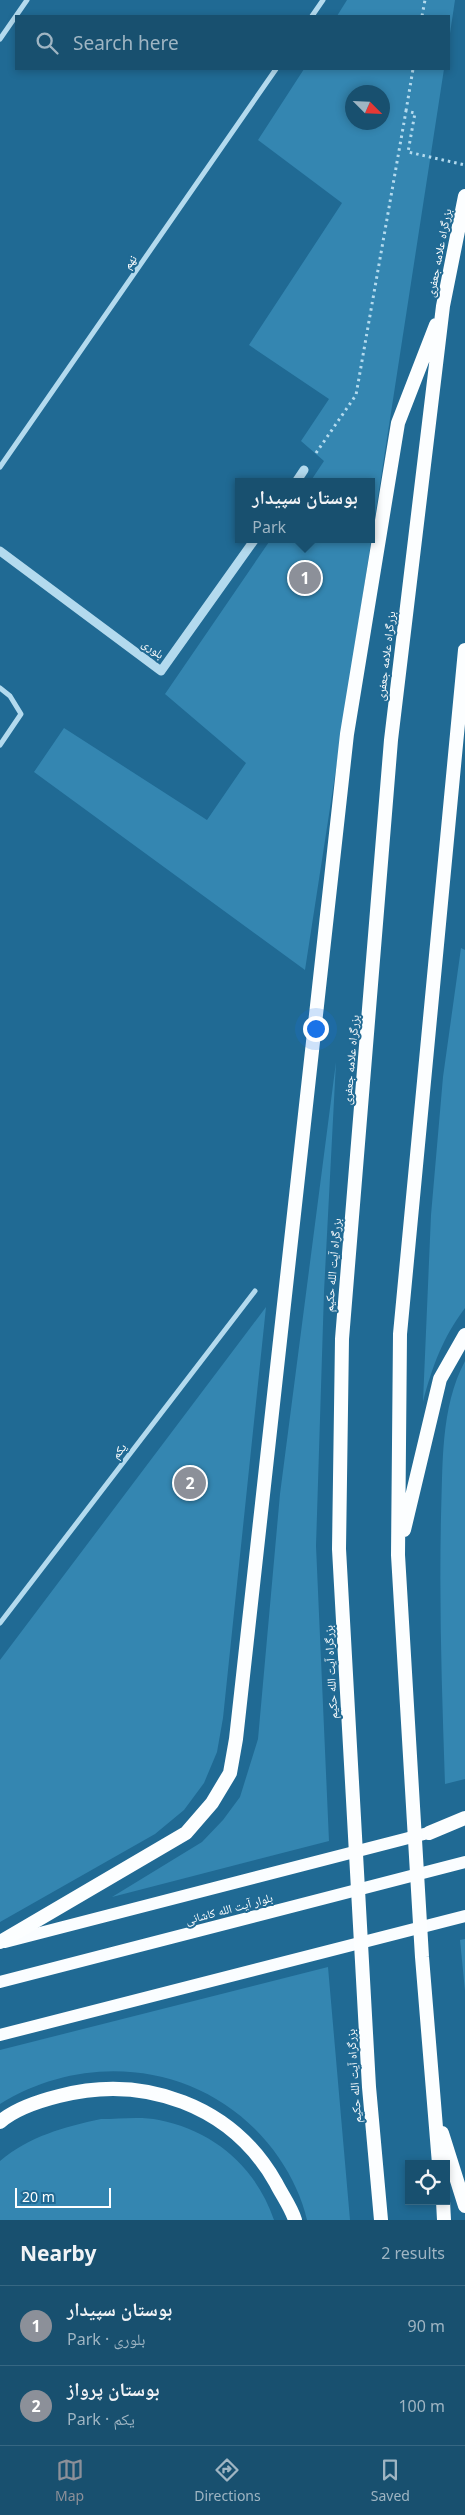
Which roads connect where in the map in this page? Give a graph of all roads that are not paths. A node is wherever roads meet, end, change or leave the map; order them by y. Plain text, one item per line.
1 (27, 0) edge
2 (324, 0) edge
3 (17, 15) edge
4 (313, 15) edge
5 (15, 17) edge
6 (0, 39) edge
7 (275, 70) edge
8 (465, 196) edge
9 (444, 306) junction
10 (0, 467) edge
11 (304, 470) road end
12 (299, 478) edge
13 (252, 543) edge
14 (0, 551) edge
15 (465, 650) edge
16 (0, 688) edge
17 (0, 745) edge
18 (361, 1122) joint
19 (255, 1291) dead end
20 (465, 1335) edge
21 (398, 1556) junction
22 (0, 1623) edge
23 (465, 1818) edge
24 (465, 1824) edge
25 (429, 1833) junction
26 (465, 1862) edge
27 (465, 1916) edge
28 (0, 1942) edge
29 (0, 1982) edge
30 (0, 2035) edge
31 (433, 2104) junction
32 (0, 2122) edge
33 (439, 2160) edge
34 (442, 2205) edge
35 (465, 2206) edge
36 (295, 2220) edge
37 (381, 2220) edge
38 (444, 2220) edge

1 - 3 street
2 - 4 street
5 - 6 street
7 - 10 street, نهم
8 - 9 highway, بزرگراه علامه جعفری
9 - 18 highway, بزرگراه علامه جعفری
9 - 28 highway
11 - 12 street
13 - 14 street, بلوری
15 - 21 highway
16 - 17 street
18 - 37 highway, بزرگراه آیت الله حکیم
19 - 22 street, یکم
20 - 21 highway
21 - 31 highway
23 - 25 highway
24 - 25 main road
25 - 28 main road
26 - 29 main road, بلوار آیت الله کاشانی
27 - 30 main road
31 - 33 highway
31 - 35 highway
32 - 36 highway
34 - 38 highway

